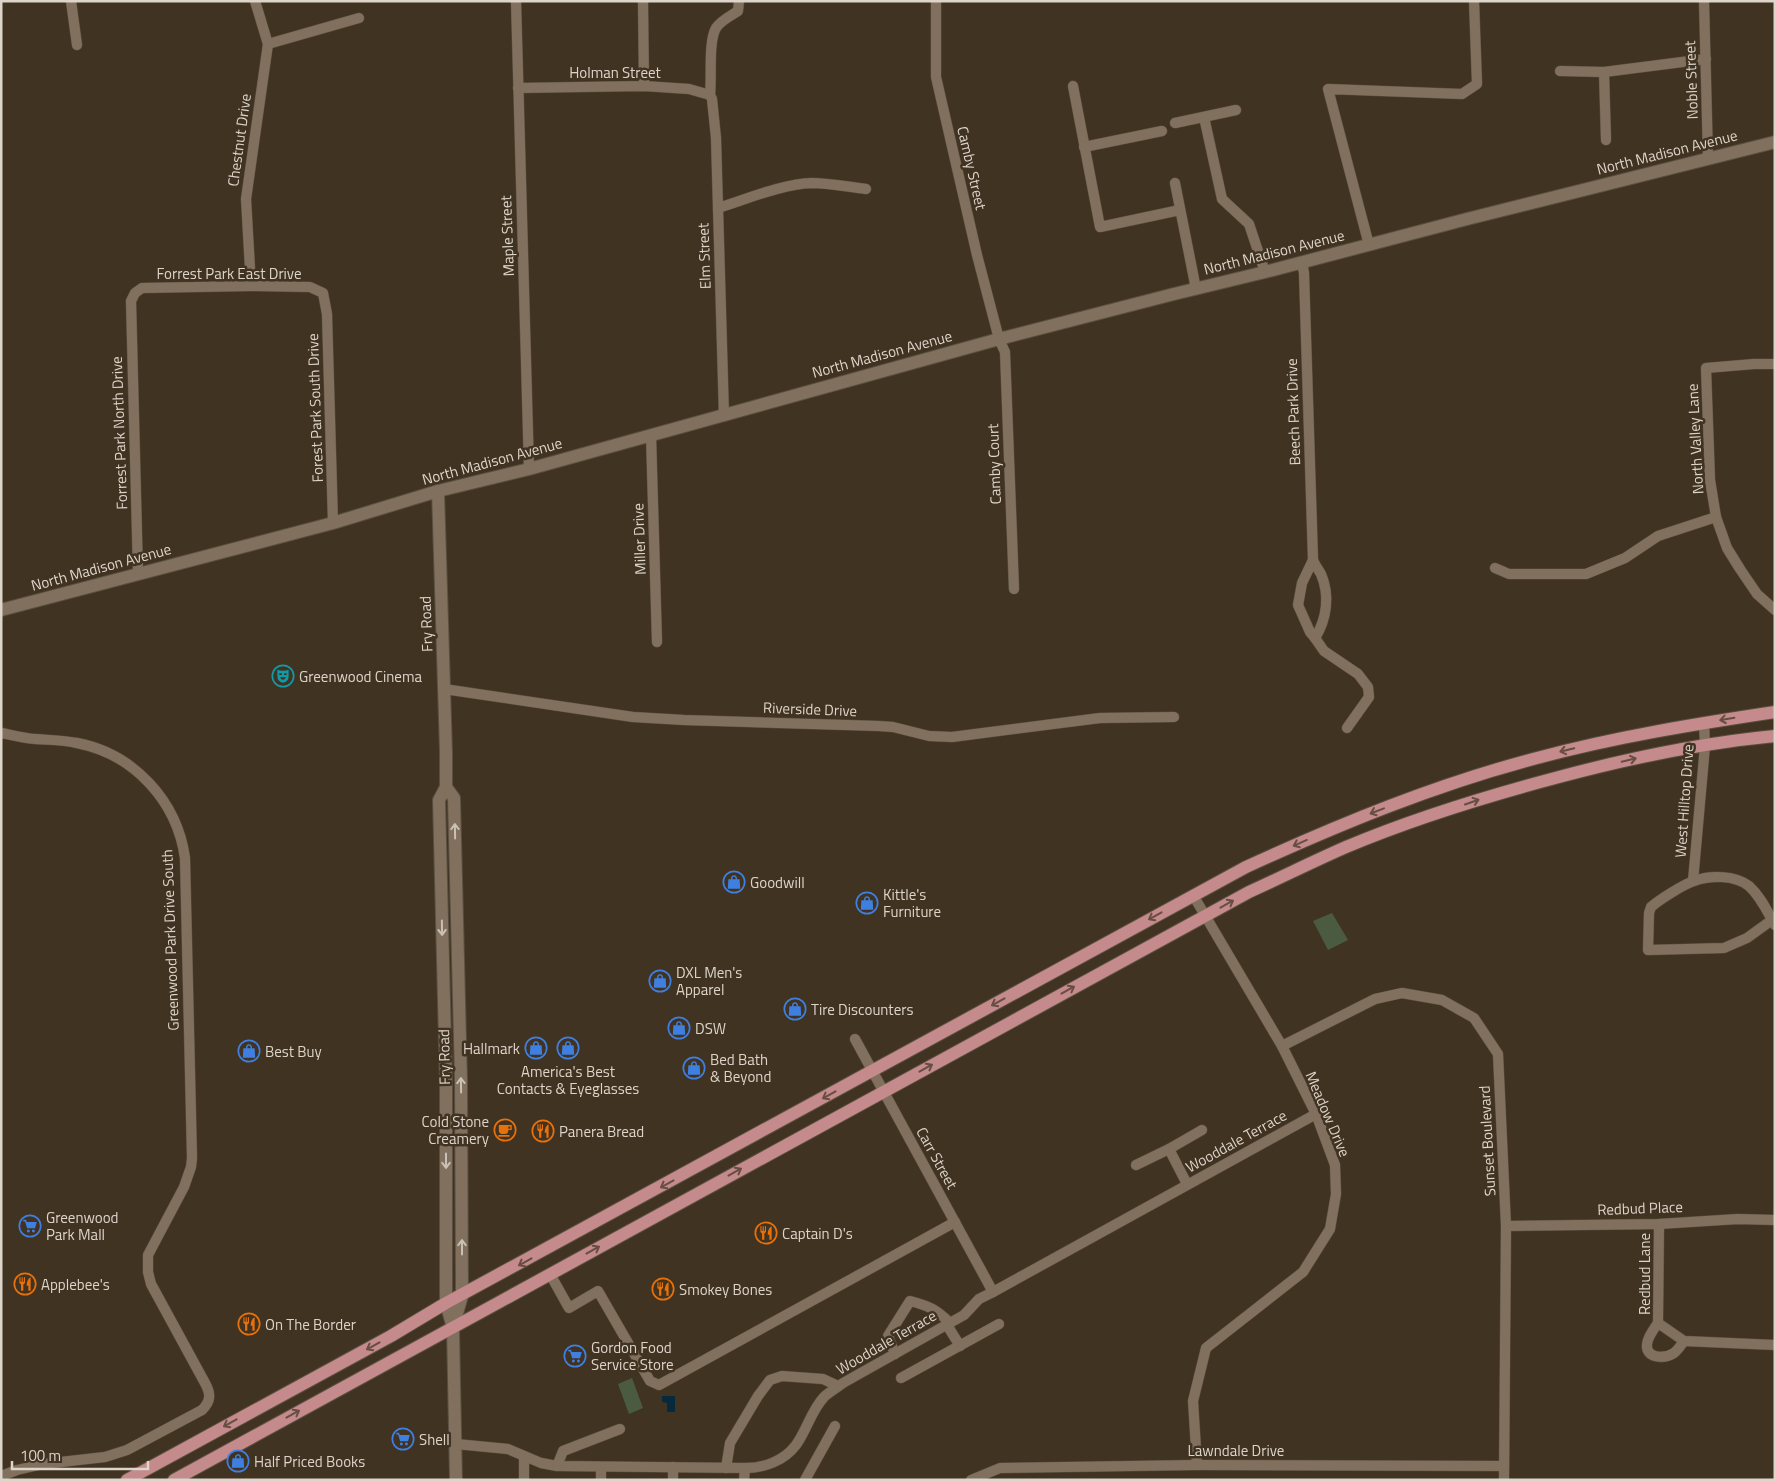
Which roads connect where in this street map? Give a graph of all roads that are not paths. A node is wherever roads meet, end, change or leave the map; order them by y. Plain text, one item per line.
1 (71, 1) edge
2 (255, 1) edge
3 (516, 1) edge
4 (643, 1) edge
5 (739, 1) edge
6 (936, 1) edge
7 (1474, 1) edge
8 (1704, 1) edge
9 (359, 18) dead end
10 (268, 44) junction
11 (77, 45) dead end
12 (1706, 59) junction
13 (1560, 71) dead end
14 (1604, 72) junction
15 (644, 86) junction
16 (1073, 86) dead end
17 (518, 88) junction
18 (710, 95) junction
19 (1236, 110) dead end
20 (1204, 117) junction
21 (1175, 124) dead end
22 (1162, 131) dead end
23 (1606, 140) dead end
24 (1775, 142) edge
25 (1084, 147) junction
26 (1708, 158) junction
27 (1175, 183) dead end
28 (866, 189) dead end
29 (718, 208) junction
30 (1180, 210) junction
31 (1368, 245) junction
32 (1302, 262) junction
33 (1265, 272) junction
34 (251, 286) junction
35 (1196, 289) junction
36 (135, 293) joint
37 (323, 293) joint
38 (999, 339) junction
39 (1775, 364) edge
40 (724, 416) junction
41 (651, 434) junction
42 (529, 469) junction
43 (438, 491) junction
44 (1716, 517) junction
45 (333, 522) junction
46 (1313, 560) junction
47 (1495, 568) dead end
48 (138, 574) junction
49 (1014, 589) dead end
50 (1, 610) edge
51 (1775, 610) edge
52 (1315, 638) junction
53 (657, 642) dead end
54 (444, 689) junction
55 (1775, 712) edge
56 (1174, 717) dead end
57 (1704, 723) junction
58 (1347, 728) dead end
59 (1, 733) edge
60 (1775, 736) edge
61 (1705, 746) junction
62 (446, 787) junction
63 (1693, 881) junction
64 (1194, 895) junction
65 (1206, 916) junction
66 (1773, 922) edge
67 (855, 1039) dead end
68 (1282, 1046) junction
69 (872, 1071) junction
70 (883, 1091) junction
71 (1316, 1114) junction
72 (1202, 1130) dead end
73 (1168, 1149) junction
74 (1136, 1165) dead end
75 (1187, 1184) junction
76 (1775, 1220) edge
77 (955, 1222) junction
78 (1659, 1224) junction
79 (1506, 1226) junction
80 (550, 1274) junction
81 (993, 1292) junction
82 (462, 1296) junction
83 (446, 1303) junction
84 (1658, 1323) junction
85 (948, 1324) junction
86 (999, 1324) dead end
87 (452, 1328) junction
88 (1684, 1341) junction
89 (1775, 1345) edge
90 (960, 1346) junction
91 (895, 1354) junction
92 (901, 1378) dead end
93 (838, 1386) junction
94 (835, 1426) dead end
95 (620, 1429) dead end
96 (456, 1444) junction
97 (524, 1456) junction
98 (1197, 1465) junction
99 (557, 1466) junction
100 (1504, 1466) junction
101 (601, 1467) junction
102 (673, 1468) junction
103 (726, 1468) junction
104 (745, 1468) junction
105 (3, 1477) edge
106 (127, 1480) edge
107 (174, 1480) edge
108 (456, 1480) edge
109 (524, 1480) edge
110 (601, 1480) edge
111 (673, 1480) edge
112 (744, 1480) edge
113 (805, 1480) edge
114 (971, 1480) edge
115 (1504, 1480) edge

1 - 11 street
2 - 10 street, Chestnut Drive
3 - 17 street, Maple Street
4 - 15 street
5 - 18 street, Elm Street
6 - 38 street, Camby Street
7 - 31 street
8 - 12 street, Noble Street
9 - 10 street
10 - 34 street, Chestnut Drive
12 - 14 street
12 - 26 street, Noble Street
13 - 14 street
14 - 23 street
15 - 17 street, Holman Street
15 - 18 street, Holman Street
16 - 25 street
17 - 42 street, Maple Street
18 - 29 street, Elm Street
19 - 20 street
20 - 21 street
20 - 33 street
22 - 25 street
24 - 26 main road, North Madison Avenue
25 - 30 street
26 - 31 main road, North Madison Avenue
27 - 30 street
28 - 29 street
29 - 40 street, Elm Street
30 - 35 street
31 - 32 main road, North Madison Avenue
32 - 33 main road, North Madison Avenue
32 - 46 street, Beech Park Drive
33 - 35 main road, North Madison Avenue
34 - 36 street, Forrest Park East Drive
34 - 37 street, Forrest Park East Drive
35 - 38 main road, North Madison Avenue
36 - 48 street, Forrest Park North Drive
37 - 45 street, Forest Park South Drive
38 - 40 main road, North Madison Avenue
38 - 49 street, Camby Court
39 - 44 street, North Valley Lane
40 - 41 main road, North Madison Avenue
41 - 42 main road, North Madison Avenue
41 - 53 street, Miller Drive
42 - 43 main road, North Madison Avenue
43 - 45 main road, North Madison Avenue
43 - 54 main road, Fry Road
44 - 47 street
44 - 51 street, North Valley Lane
45 - 48 main road, North Madison Avenue
46 - 52 street, Beech Park Drive
46 - 52 street, Beech Park Drive
48 - 50 main road, North Madison Avenue
52 - 58 street, Beech Park Drive
54 - 56 street, Riverside Drive
54 - 62 main road, Fry Road
55 -> 57 main road
57 - 61 street, West Hilltop Drive
57 -> 64 main road
59 - 105 street, Greenwood Park Drive South
60 - 61 main road
61 - 63 street, West Hilltop Drive
65 -> 61 main road
82 -> 62 main road, Fry Road
62 -> 83 main road, Fry Road
63 - 66 street
63 - 66 street
64 - 65 street, Meadow Drive
64 -> 69 main road
65 - 68 street, Meadow Drive
70 -> 65 main road
67 - 69 street, Carr Street
68 - 71 street, Meadow Drive
68 - 79 street, Sunset Boulevard
69 - 70 street, Carr Street
69 -> 82 main road
70 - 77 street, Carr Street
80 -> 70 main road
71 - 75 street, Wooddale Terrace
71 - 98 street, Meadow Drive
72 - 73 street
73 - 74 street
73 - 75 street
75 - 81 street, Wooddale Terrace
76 - 78 street, Redbud Place
77 - 80 street
77 - 81 street, Carr Street
78 - 79 street, Redbud Place
78 - 84 street, Redbud Lane
79 - 100 street, Sunset Boulevard
80 - 87 main road
81 - 85 street, Wooddale Terrace
82 - 83 main road
82 - 87 main road, Fry Road
83 - 87 main road, Fry Road
83 -> 106 main road
84 - 88 street, Redbud Lane
84 - 88 street
85 - 90 street
85 - 91 street, Wooddale Terrace
85 - 91 street
86 - 90 street
87 - 96 main road, Fry Road
107 -> 87 main road
88 - 89 street
90 - 92 street
91 - 93 street, Wooddale Terrace
93 - 103 street
93 - 104 street, Wooddale Terrace
94 - 113 street
95 - 99 street
96 - 97 street, Wooddale Terrace
96 - 108 main road, Fry Road
97 - 99 street, Wooddale Terrace
97 - 109 street
98 - 100 street, Lawndale Drive
98 - 114 street, Lawndale Drive
99 - 101 street, Wooddale Terrace
100 - 115 street, Sunset Boulevard
101 - 102 street, Wooddale Terrace
101 - 110 street
102 - 103 street, Wooddale Terrace
102 - 111 street
103 - 104 street, Wooddale Terrace
104 - 112 street

